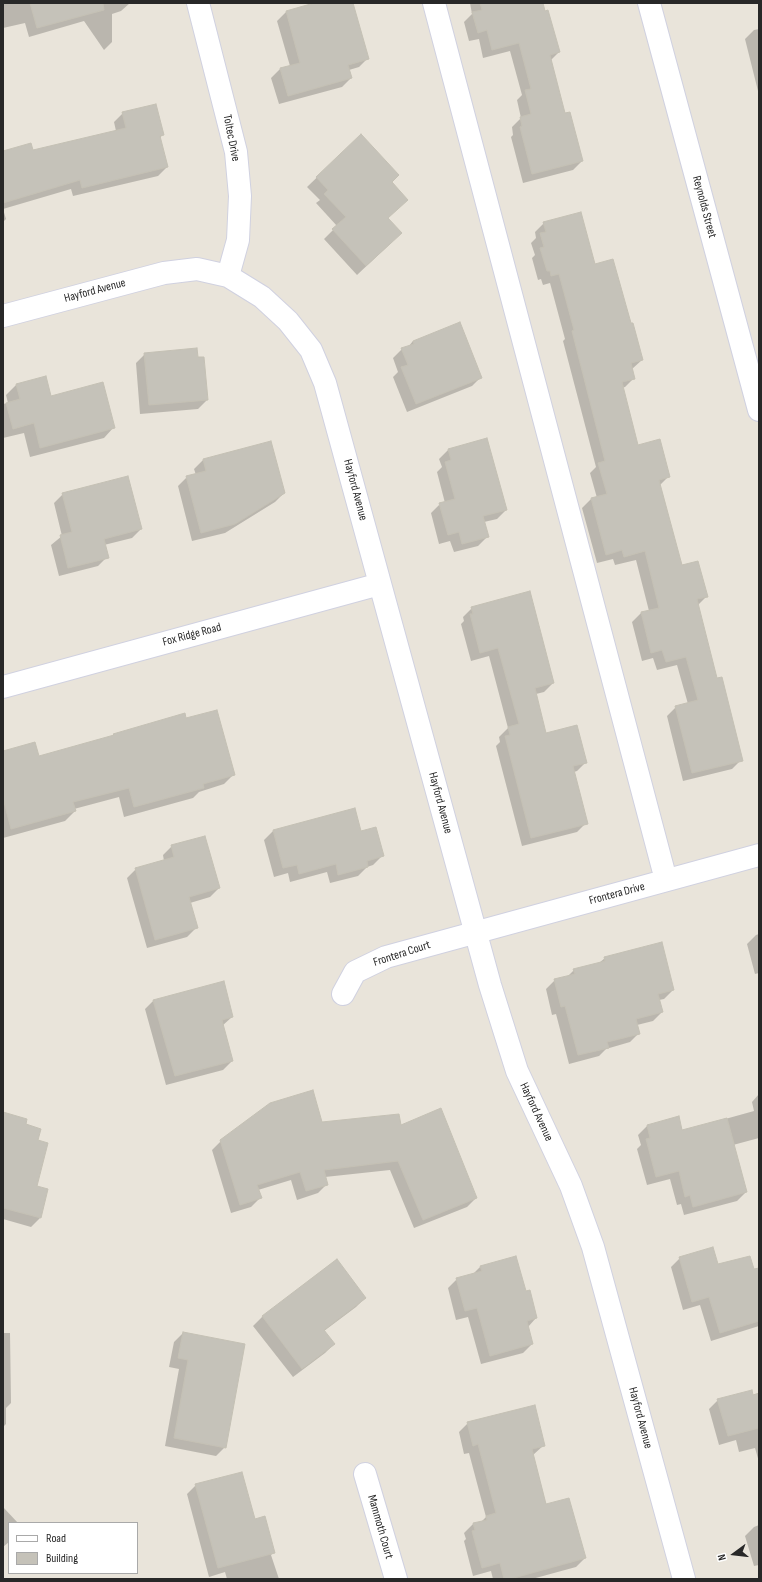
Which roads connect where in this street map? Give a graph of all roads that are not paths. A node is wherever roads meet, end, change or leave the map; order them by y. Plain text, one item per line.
1 (198, 3) edge
2 (434, 3) edge
3 (649, 3) edge
4 (228, 276) junction
5 (3, 316) edge
6 (759, 410) edge
7 (380, 584) junction
8 (3, 687) edge
9 (759, 855) edge
10 (666, 880) junction
11 (475, 932) junction
12 (343, 994) dead end
13 (365, 1474) dead end
14 (396, 1579) edge
15 (684, 1579) edge

1 - 4 street, Toltec Drive
2 - 10 street
3 - 6 street, Reynolds Street
4 - 5 street, Hayford Avenue
4 - 7 street, Hayford Avenue
7 - 8 street, Fox Ridge Road
7 - 11 street, Hayford Avenue
9 - 10 street, Frontera Drive
10 - 11 street, Frontera Drive
11 - 12 street, Frontera Court
11 - 15 street, Hayford Avenue
13 - 14 street, Mammoth Court

